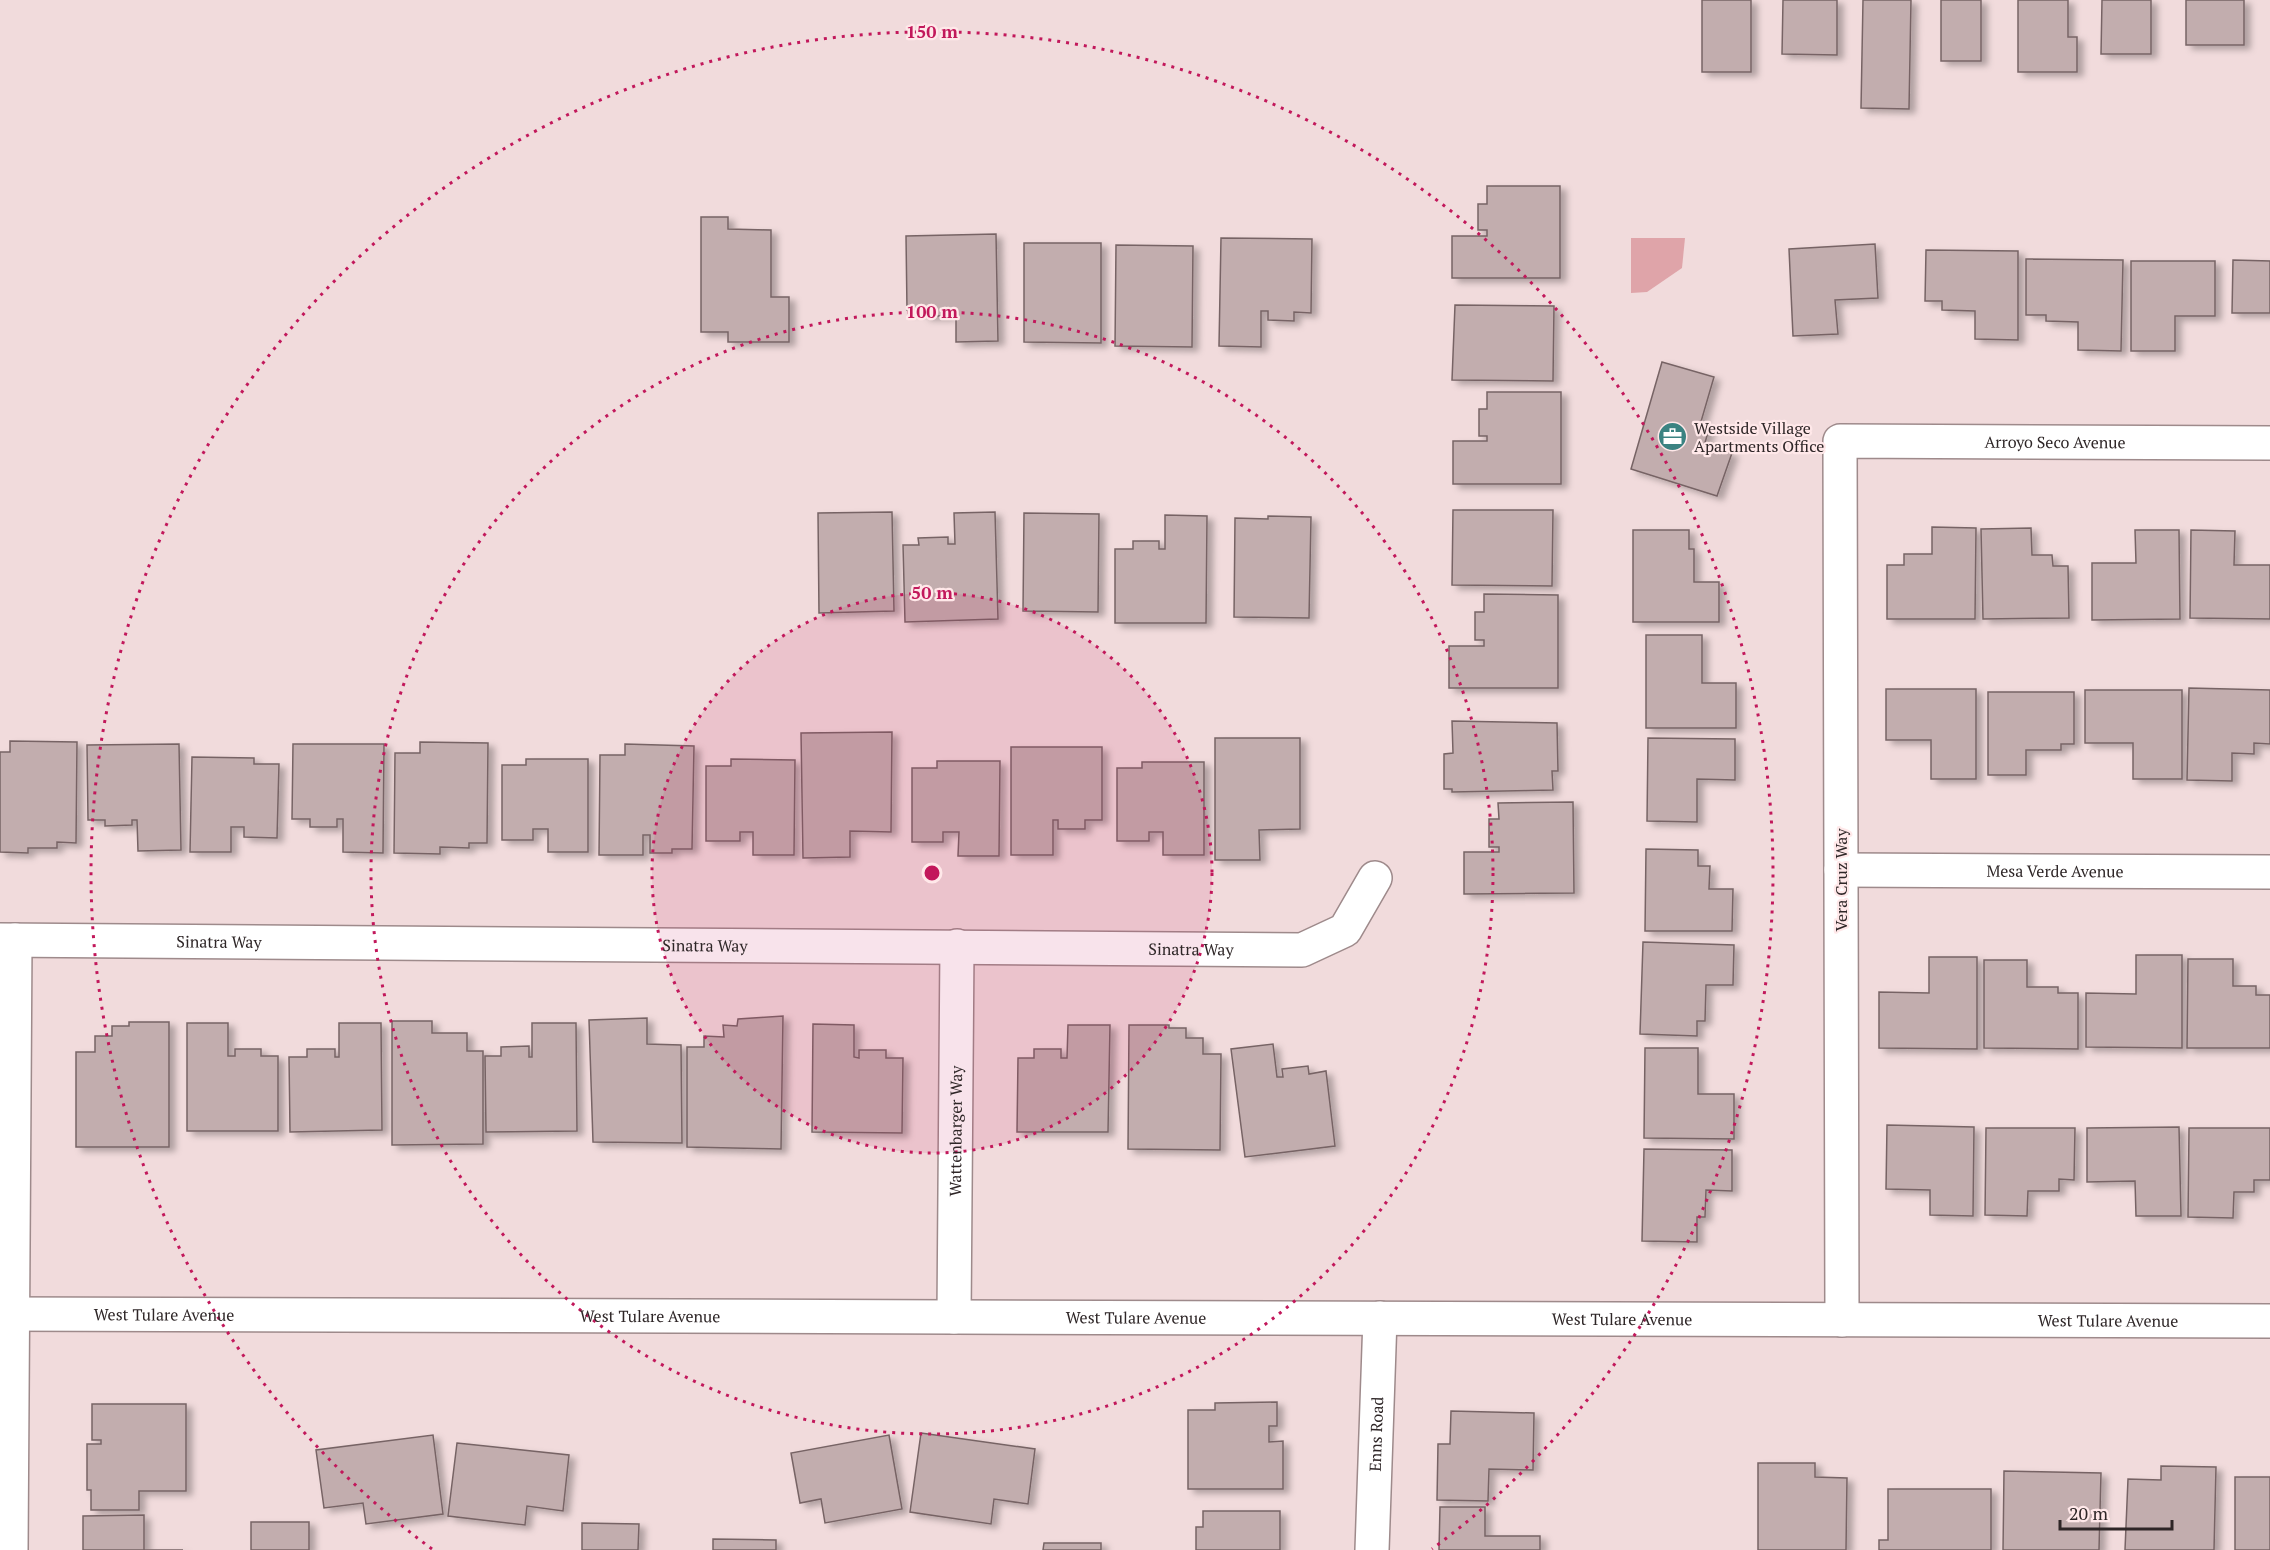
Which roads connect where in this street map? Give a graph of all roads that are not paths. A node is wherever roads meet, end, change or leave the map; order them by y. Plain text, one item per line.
1 (1840, 441) joint
2 (2270, 443) edge
3 (1841, 870) junction
4 (2270, 872) edge
5 (1375, 878) dead end
6 (7, 940) edge
7 (957, 946) junction
8 (7, 1314) edge
9 (954, 1317) junction
10 (1380, 1318) junction
11 (1842, 1320) junction
12 (2270, 1321) edge
13 (11, 1550) edge
14 (1372, 1550) edge

1 - 2 street, Arroyo Seco Avenue
1 - 3 street, Vera Cruz Way
3 - 4 street, Mesa Verde Avenue
3 - 11 street, Vera Cruz Way
5 - 7 street, Sinatra Way
6 - 7 street, Sinatra Way
6 - 8 street
7 - 9 street, Wattenbarger Way
8 - 9 street, West Tulare Avenue
8 - 13 street
9 - 10 street, West Tulare Avenue
10 - 11 street, West Tulare Avenue
10 - 14 street, Enns Road
11 - 12 street, West Tulare Avenue

